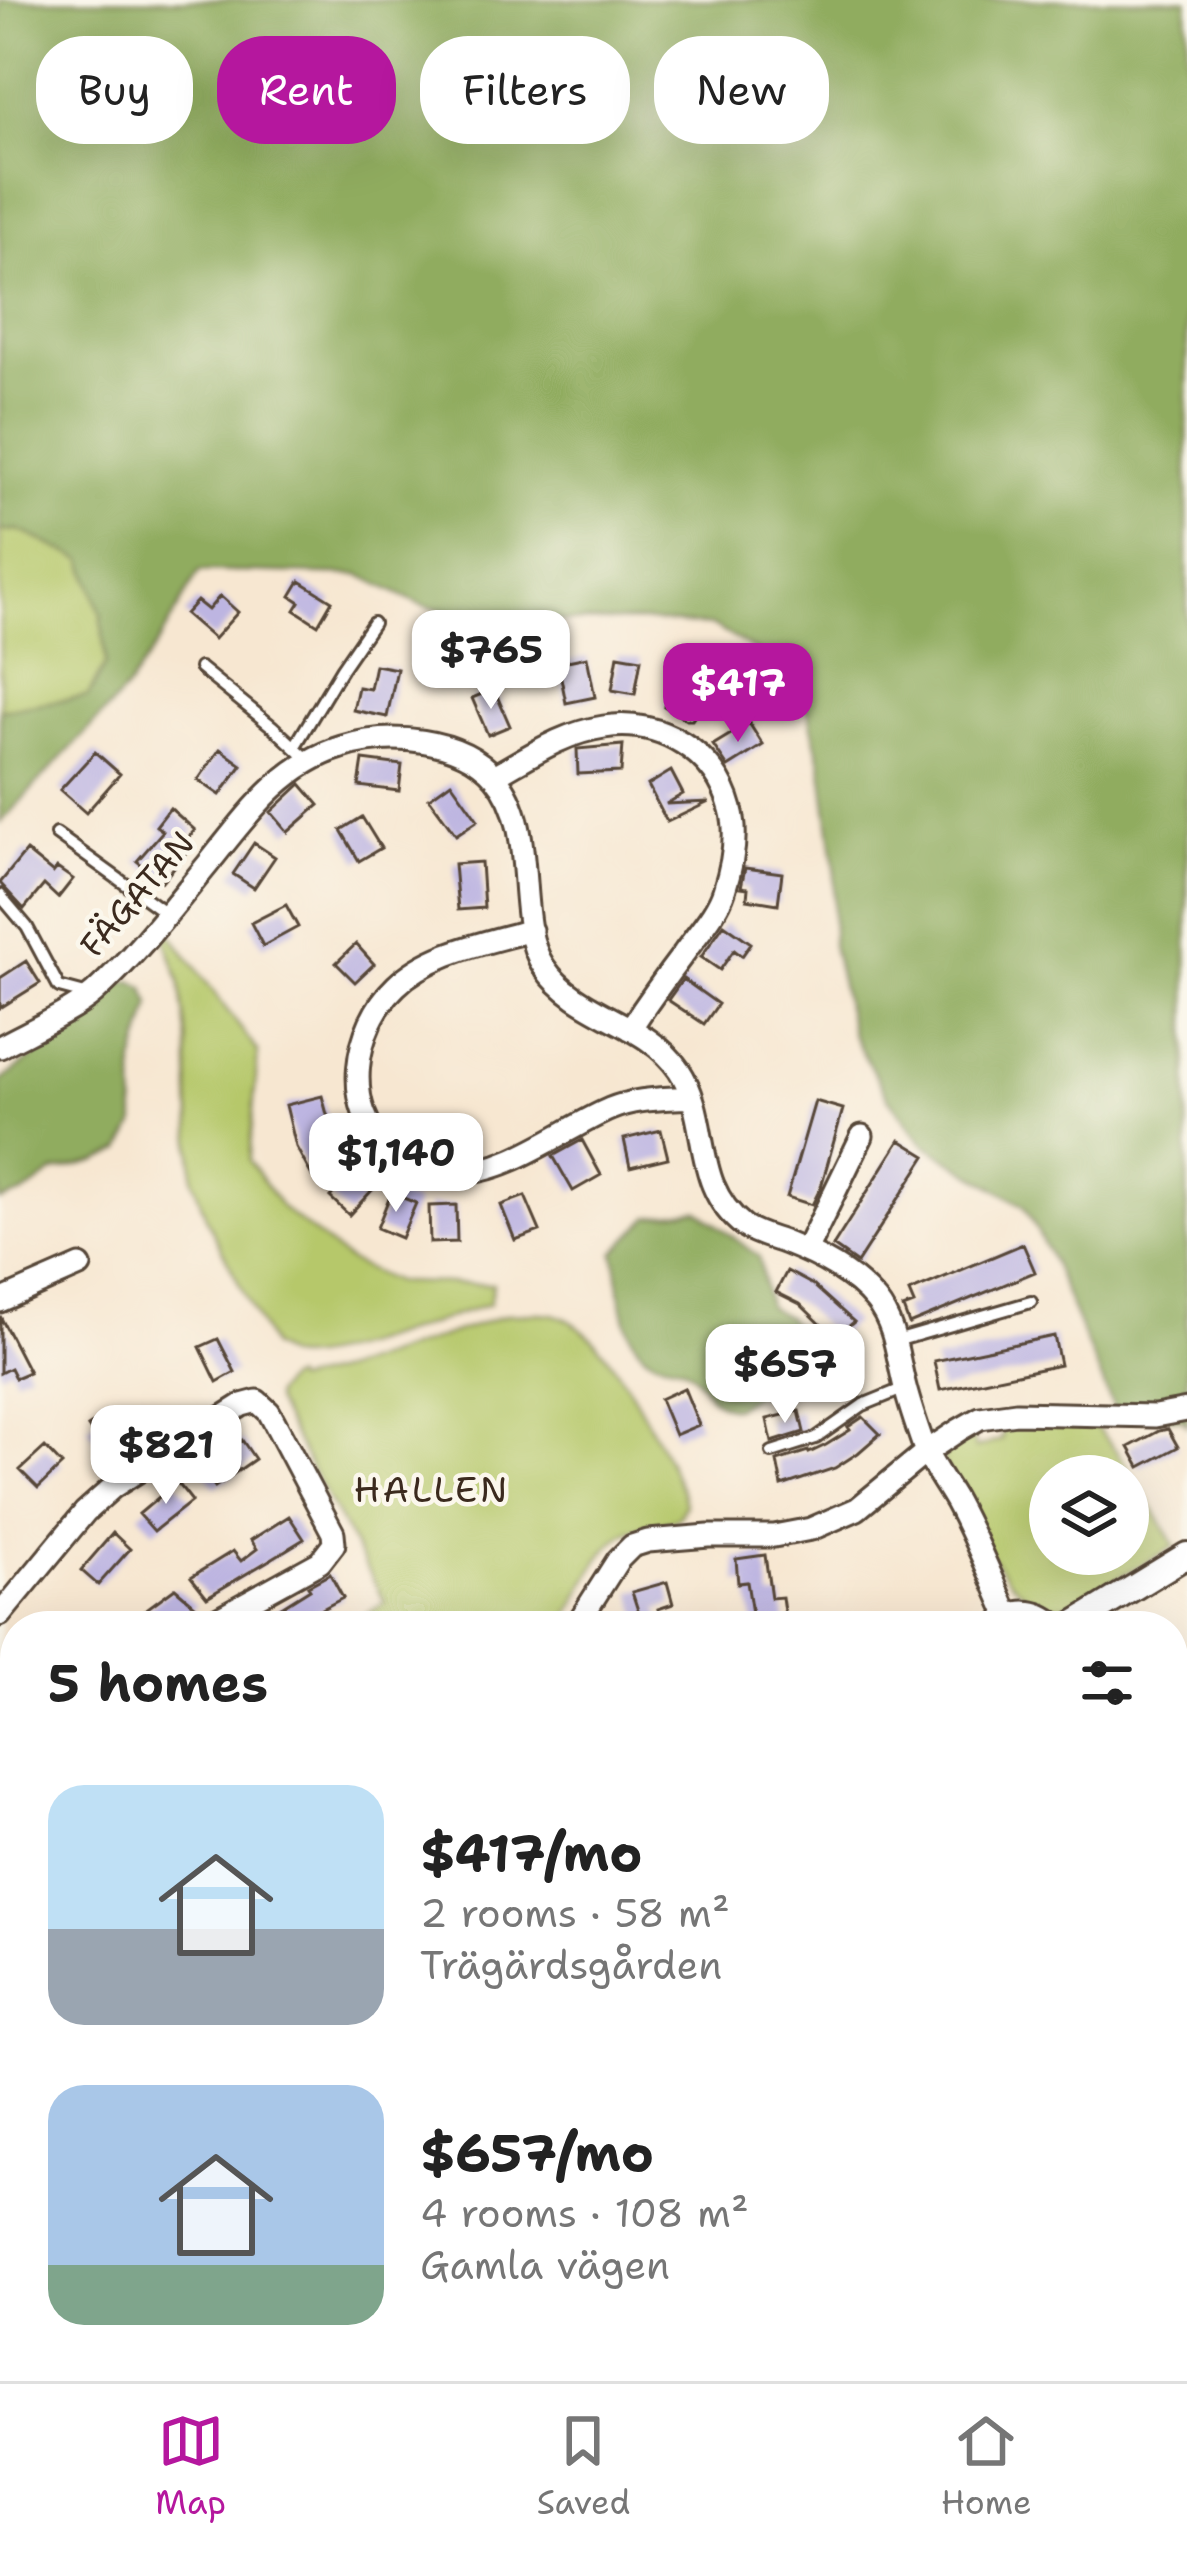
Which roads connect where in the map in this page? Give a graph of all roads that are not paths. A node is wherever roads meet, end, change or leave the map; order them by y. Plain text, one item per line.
1 (373, 623) dead end
2 (200, 668) dead end
3 (300, 754) junction
4 (494, 776) junction
5 (56, 834) dead end
6 (0, 895) edge
7 (167, 914) junction
8 (530, 930) junction
9 (91, 996) junction
10 (630, 1029) junction
11 (0, 1047) edge
12 (692, 1097) junction
13 (862, 1136) dead end
14 (806, 1251) junction
15 (80, 1266) dead end
16 (0, 1300) edge
17 (1031, 1302) dead end
18 (896, 1341) junction
19 (905, 1388) junction
20 (1187, 1410) edge
21 (772, 1452) dead end
22 (926, 1452) junction
23 (1187, 1555) edge
24 (4, 1611) edge
25 (231, 1611) edge
26 (586, 1611) edge
27 (1000, 1611) edge
28 (1096, 1611) edge

1 - 3 lane
2 - 3 lane
3 - 4 street, FÄGATAN
3 - 7 street, FÄGATAN
4 - 8 street
4 - 10 street
5 - 7 lane
6 - 9 lane
7 - 9 street, FÄGATAN
8 - 10 street
8 - 12 street
9 - 11 street, FÄGATAN
10 - 12 street
12 - 14 street
13 - 14 street
14 - 18 street
15 - 16 street
17 - 18 lane
18 - 19 street
19 - 21 lane
19 - 22 street
20 - 22 street
22 - 26 street
22 - 27 street
23 - 28 street
24 - 25 street

